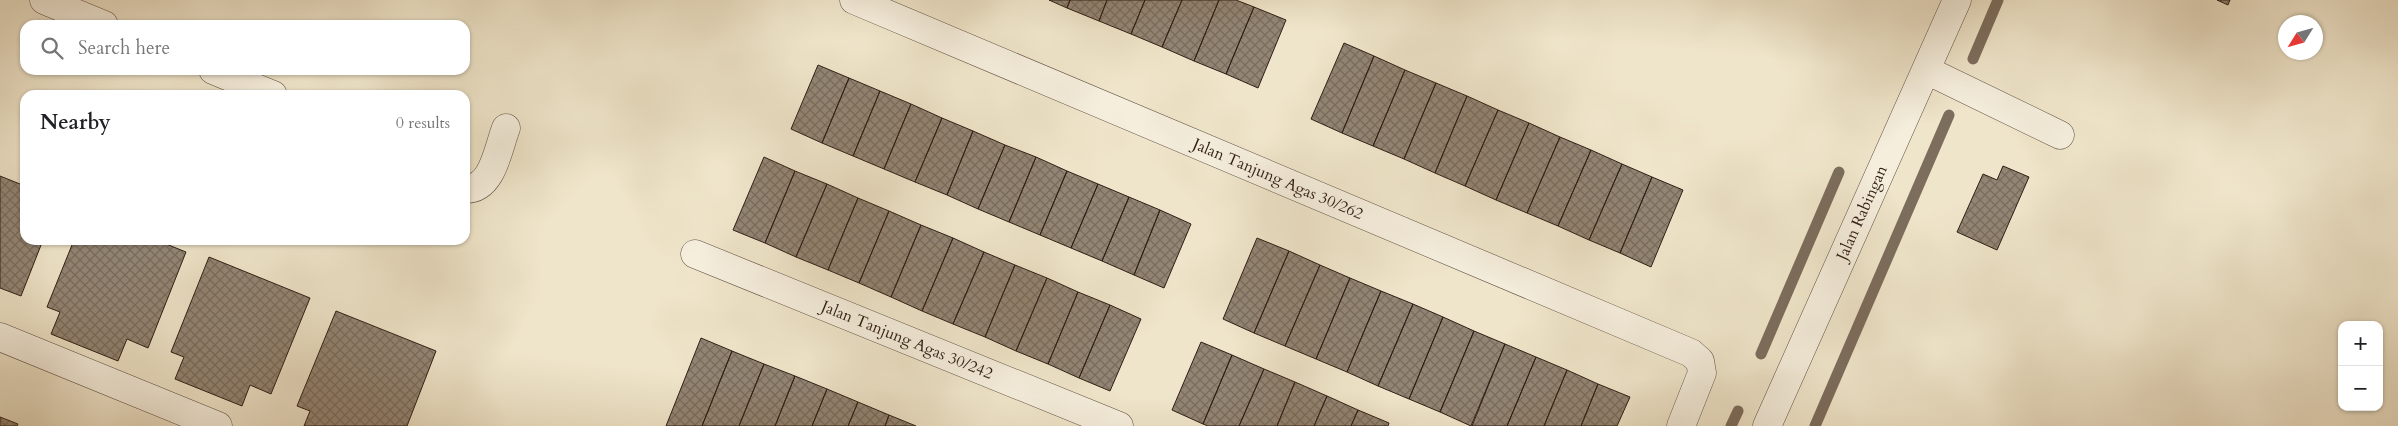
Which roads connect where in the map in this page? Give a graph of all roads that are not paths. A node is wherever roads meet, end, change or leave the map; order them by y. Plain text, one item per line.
1 (44, 0) edge
2 (854, 0) edge
3 (1957, 0) edge
4 (92, 20) edge
5 (1926, 70) junction
6 (225, 75) edge
7 (261, 90) edge
8 (506, 128) dead end
9 (2060, 136) dead end
10 (470, 189) edge
11 (695, 254) dead end
12 (0, 336) edge
13 (218, 426) edge
14 (1119, 426) edge
15 (1681, 426) edge
16 (1767, 426) edge

1 - 4 street
2 - 15 street, Jalan Tanjung Agas 30/262
3 - 5 street, Jalan Rabingan
5 - 9 street
5 - 16 street, Jalan Rabingan
6 - 7 street
8 - 10 street
11 - 14 street, Jalan Tanjung Agas 30/242
12 - 13 street

